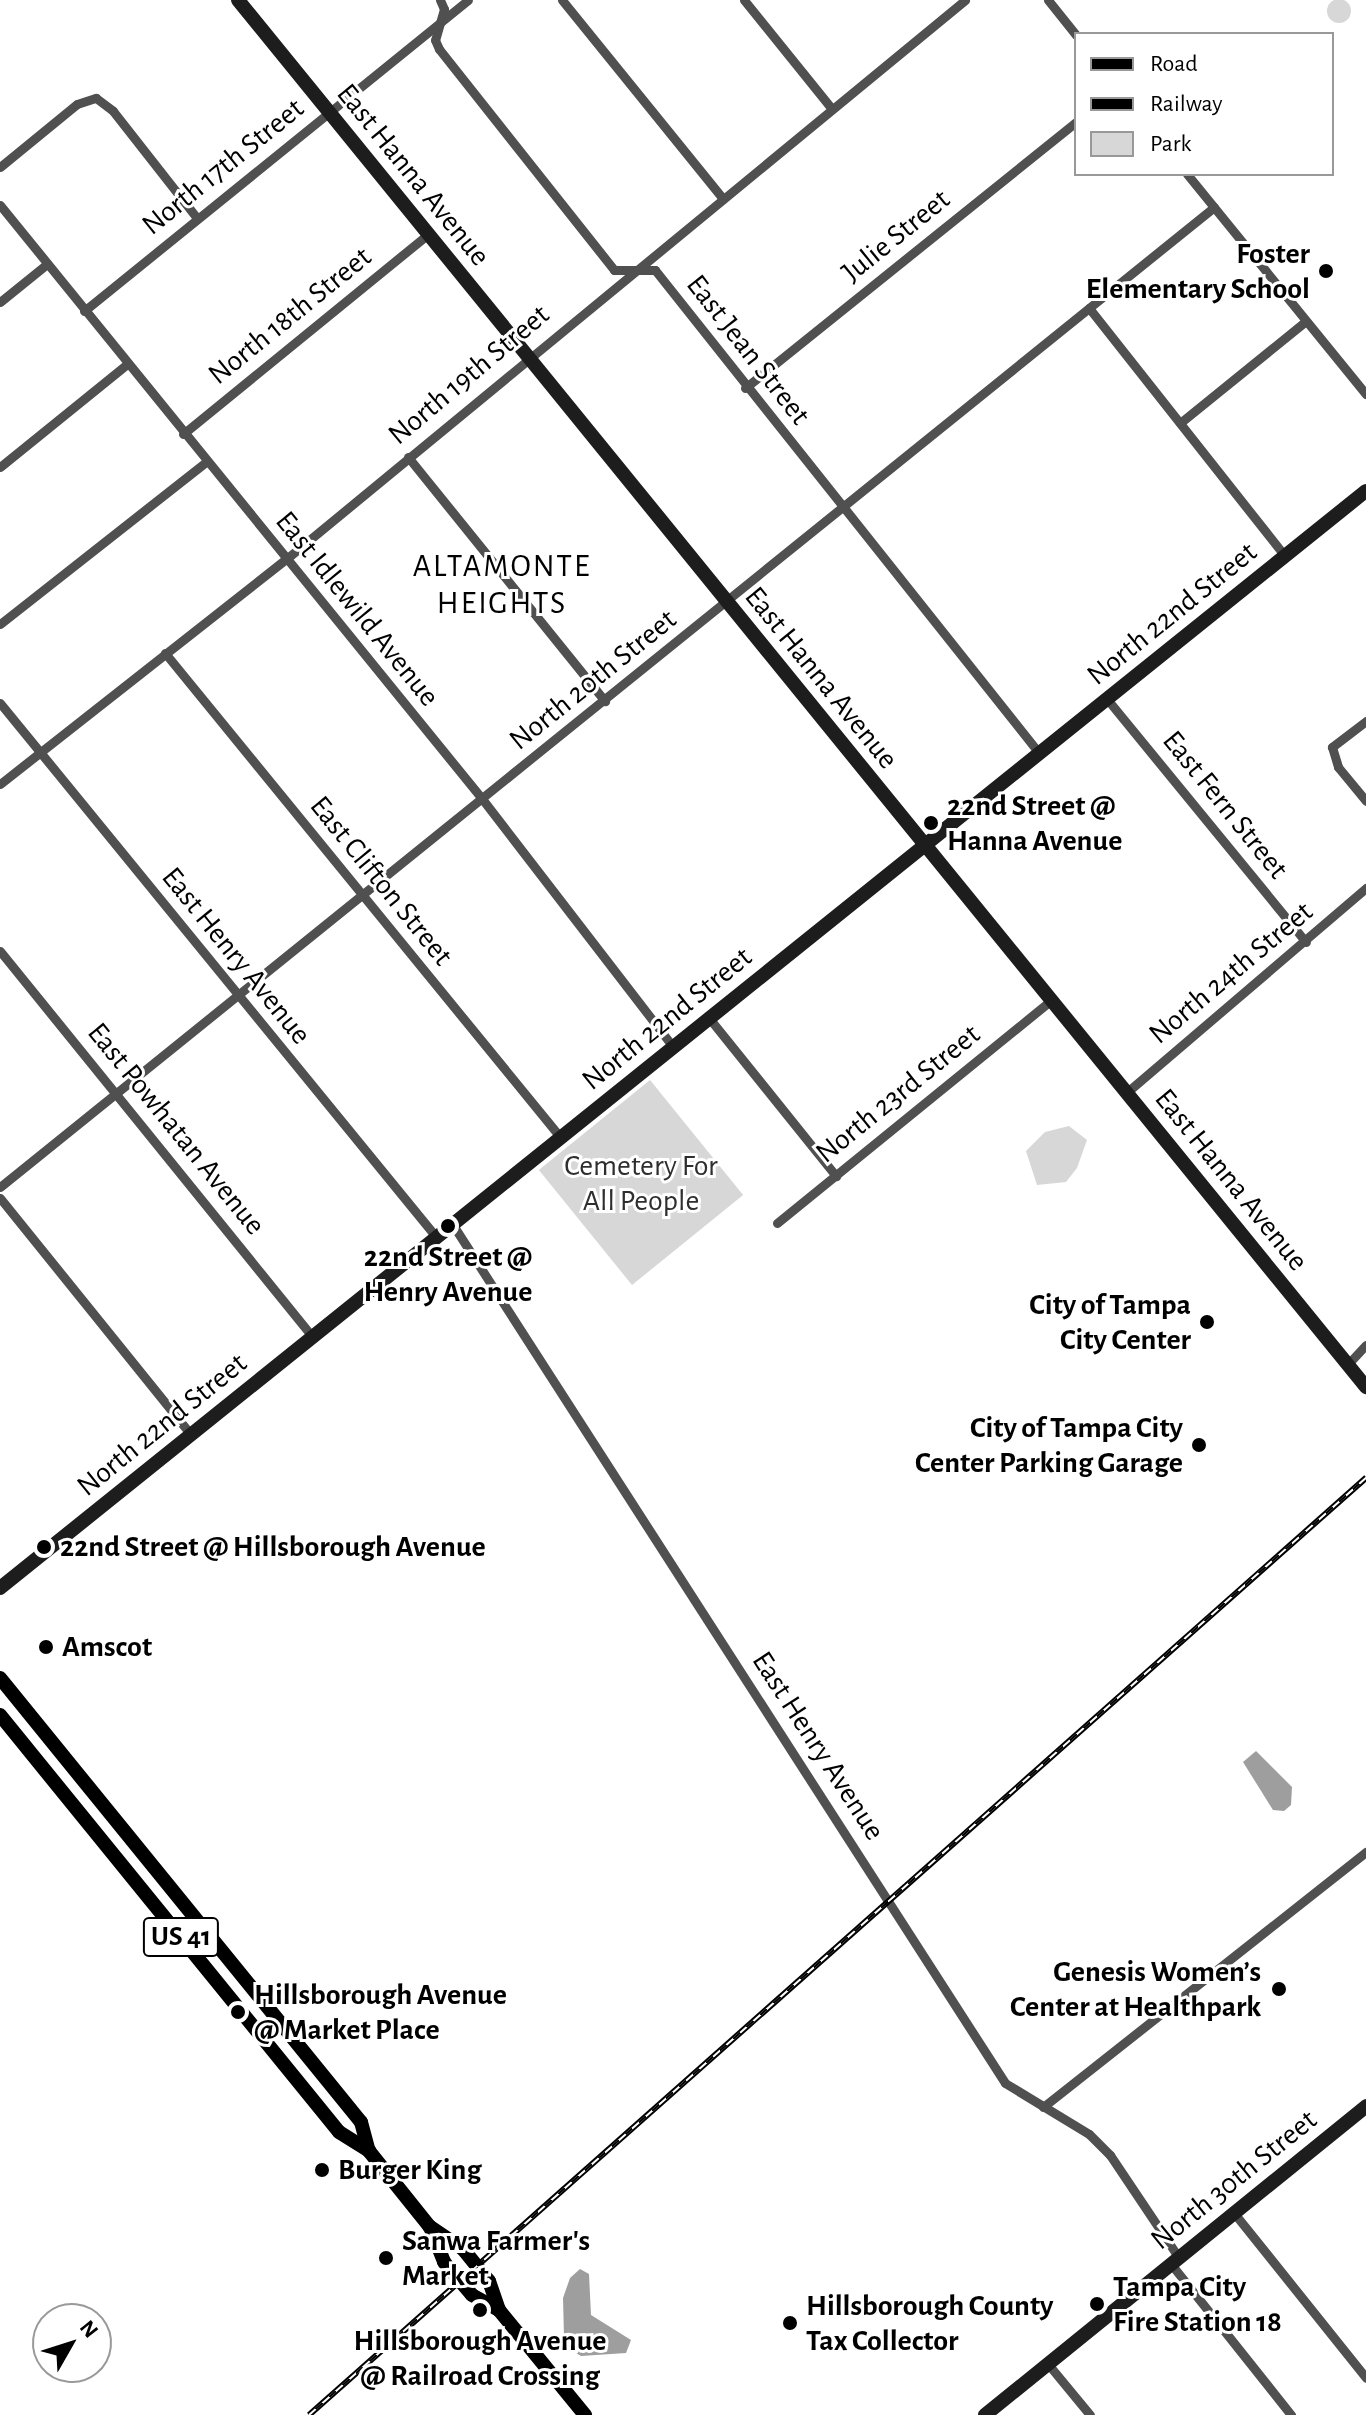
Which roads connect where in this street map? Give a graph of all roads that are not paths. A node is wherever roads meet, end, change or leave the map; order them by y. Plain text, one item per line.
1 (238, 0) edge
2 (440, 0) edge
3 (468, 0) edge
4 (562, 0) edge
5 (744, 0) edge
6 (945, 0) edge
7 (965, 0) edge
8 (1048, 0) edge
9 (953, 9) junction
10 (441, 22) junction
11 (1074, 32) edge
12 (831, 108) junction
13 (329, 113) junction
14 (1074, 124) edge
15 (0, 167) edge
16 (1189, 176) edge
17 (723, 199) junction
18 (0, 205) edge
19 (1214, 207) junction
20 (197, 218) junction
21 (427, 235) junction
22 (47, 264) junction
23 (636, 269) junction
24 (0, 302) edge
25 (1089, 308) junction
26 (84, 311) junction
27 (1306, 321) junction
28 (526, 357) junction
29 (126, 365) junction
30 (745, 388) junction
31 (1366, 394) edge
32 (1180, 423) junction
33 (183, 434) junction
34 (408, 457) junction
35 (206, 462) junction
36 (0, 467) edge
37 (1366, 491) edge
38 (841, 507) junction
39 (1285, 556) junction
40 (285, 560) junction
41 (727, 603) junction
42 (0, 624) edge
43 (165, 653) junction
44 (1107, 699) junction
45 (605, 701) junction
46 (0, 703) edge
47 (1366, 721) edge
48 (40, 752) junction
49 (1039, 753) junction
50 (0, 784) edge
51 (483, 800) junction
52 (1366, 801) edge
53 (924, 846) junction
54 (1366, 888) edge
55 (362, 897) junction
56 (1306, 942) junction
57 (0, 951) edge
58 (238, 996) junction
59 (1050, 1001) junction
60 (709, 1018) junction
61 (673, 1047) junction
62 (117, 1093) junction
63 (1126, 1093) junction
64 (561, 1138) junction
65 (836, 1176) junction
66 (0, 1187) edge
67 (0, 1198) edge
68 (777, 1223) dead end
69 (453, 1225) junction
70 (437, 1238) junction
71 (313, 1338) junction
72 (1366, 1345) edge
73 (1348, 1364) junction
74 (1366, 1387) edge
75 (191, 1435) junction
76 (0, 1588) edge
77 (0, 1678) edge
78 (0, 1715) edge
79 (1366, 1852) edge
80 (1366, 2106) edge
81 (1043, 2107) junction
82 (369, 2151) junction
83 (1234, 2213) junction
84 (429, 2226) junction
85 (1175, 2261) junction
86 (499, 2310) junction
87 (1048, 2364) junction
88 (1366, 2378) edge
89 (585, 2415) edge
90 (985, 2415) edge
91 (1090, 2415) edge
92 (1291, 2415) edge

1 - 13 street, East Hanna Avenue
2 - 10 street, East Jean Street
3 - 10 street, North 17th Street
4 - 17 street
5 - 12 street
6 - 9 street
7 - 9 street, North 19th Street
8 - 11 street
9 - 12 street, North 19th Street
10 - 13 street, North 17th Street
10 - 23 street, East Jean Street
12 - 17 street, North 19th Street
13 - 20 street, North 17th Street
13 - 21 street, East Hanna Avenue
14 - 30 street, Julie Street
15 - 20 street
16 - 19 street
17 - 23 street, North 19th Street
18 - 22 street, East Idlewild Avenue
19 - 25 street, North 20th Street
19 - 27 street
20 - 26 street, North 17th Street
21 - 28 street, East Hanna Avenue
21 - 33 street, North 18th Street
22 - 24 street
22 - 26 street, East Idlewild Avenue
23 - 28 street, North 19th Street
23 - 30 street, East Jean Street
25 - 32 street
25 - 38 street, North 20th Street
26 - 29 street, East Idlewild Avenue
27 - 31 street
27 - 32 street
28 - 34 street, North 19th Street
28 - 41 street, East Hanna Avenue
29 - 33 street, East Idlewild Avenue
29 - 36 street
30 - 38 street, East Jean Street
32 - 39 street
33 - 35 street, East Idlewild Avenue
34 - 40 street, North 19th Street
34 - 45 street
35 - 40 street, East Idlewild Avenue
35 - 42 street
37 - 39 street, North 22nd Street
38 - 41 street, North 20th Street
38 - 49 street, East Jean Street
39 - 44 street, North 22nd Street
40 - 43 street, North 19th Street
40 - 51 street, East Idlewild Avenue
41 - 45 street, North 20th Street
41 - 53 street, East Hanna Avenue
43 - 48 street, North 19th Street
43 - 55 street, East Clifton Street
44 - 49 street, North 22nd Street
44 - 56 street, East Fern Street
45 - 51 street, North 20th Street
46 - 48 street, East Henry Avenue
47 - 52 street
48 - 50 street, North 19th Street
48 - 58 street, East Henry Avenue
49 - 53 street, North 22nd Street
51 - 55 street, North 20th Street
51 - 61 street, East Idlewild Avenue
53 - 59 street, East Hanna Avenue
53 - 60 street, North 22nd Street
54 - 56 street, North 24th Street
55 - 58 street, North 20th Street
55 - 64 street, East Clifton Street
56 - 63 street, North 24th Street
57 - 62 street, East Powhatan Avenue
58 - 62 street, North 20th Street
58 - 70 street, East Henry Avenue
59 - 63 street, East Hanna Avenue
59 - 65 street, North 23rd Street
60 - 61 street, North 22nd Street
60 - 65 street
61 - 64 street, North 22nd Street
62 - 66 street, North 20th Street
62 - 71 street, East Powhatan Avenue
63 - 73 street, East Hanna Avenue
64 - 69 street, North 22nd Street
65 - 68 street, North 23rd Street
67 - 75 street
69 - 70 street, North 22nd Street
69 - 81 street, East Henry Avenue
70 - 71 street, North 22nd Street
71 - 75 street, North 22nd Street
72 - 73 street
73 - 74 street, East Hanna Avenue
75 - 76 street, North 22nd Street
77 - 82 main road, US 41
78 - 82 main road, US 41
79 - 81 street
80 - 83 street, North 30th Street
81 - 85 street, East Henry Avenue
82 - 84 main road, US 41
83 - 85 street, North 30th Street
83 - 88 street
84 - 86 main road, US 41
84 - 86 main road, US 41
85 - 87 street, North 30th Street
85 - 92 street
86 - 89 main road, US 41
87 - 90 street, North 30th Street
87 - 91 street

